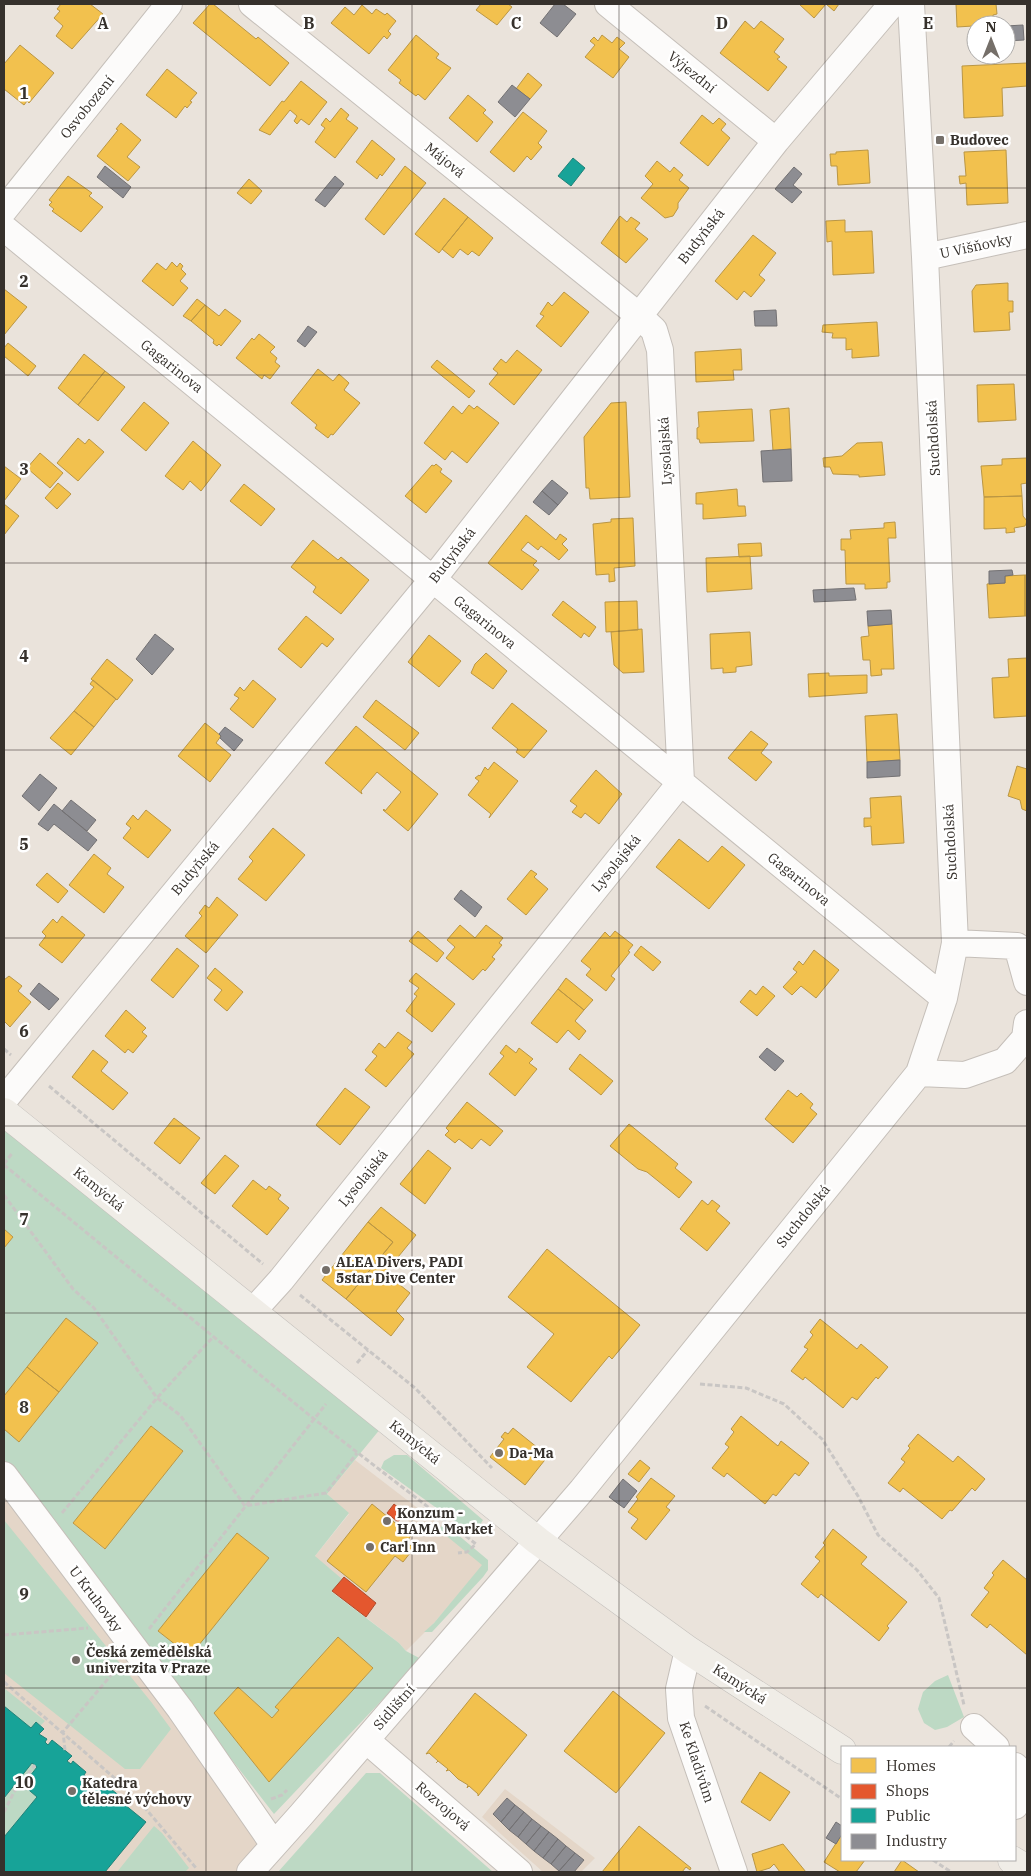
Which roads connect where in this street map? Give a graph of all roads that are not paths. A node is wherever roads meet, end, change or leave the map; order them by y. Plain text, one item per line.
1 (170, 4) edge
2 (252, 4) edge
3 (608, 4) edge
4 (892, 4) edge
5 (911, 4) edge
6 (776, 141) junction
7 (4, 210) edge
8 (4, 228) edge
9 (1027, 235) edge
10 (925, 257) junction
11 (638, 315) junction
12 (433, 579) junction
13 (681, 782) junction
14 (1022, 940) edge
15 (955, 943) junction
16 (1027, 982) edge
17 (944, 998) junction
18 (1027, 1023) edge
19 (919, 1073) junction
20 (4, 1100) edge
21 (4, 1112) edge
22 (252, 1312) junction
23 (4, 1476) edge
24 (538, 1541) junction
25 (688, 1650) junction
26 (966, 1726) road end
27 (366, 1740) junction
28 (995, 1746) edge
29 (841, 1749) edge
30 (1016, 1767) edge
31 (1027, 1778) edge
32 (1027, 1786) edge
33 (1016, 1804) edge
34 (274, 1845) junction
35 (1014, 1861) edge
36 (1027, 1869) edge
37 (250, 1872) edge
38 (519, 1872) edge
39 (734, 1872) edge

1 - 7 street, Osvobození
2 - 11 street, Májová
3 - 6 street, Výjezdní
4 - 6 street, Budyňská
5 - 10 street, Suchdolská
6 - 11 street, Budyňská
8 - 12 street, Gagarinova
9 - 10 street, U Višňovky
10 - 15 street, Suchdolská
11 - 12 street, Budyňská
11 - 13 street, Lysolajská
12 - 13 street, Gagarinova
12 - 20 street, Budyňská
13 - 17 street, Gagarinova
13 - 22 street, Lysolajská
14 - 15 street
14 - 16 street
15 - 17 street, Suchdolská
17 - 19 street, Suchdolská
18 - 19 street
19 - 24 street, Suchdolská
21 - 22 main road, Kamýcká
22 - 24 main road, Kamýcká
23 - 34 street, U Kruhovky
24 - 25 main road, Kamýcká
24 - 27 street, Sídlištní
25 - 29 main road, Kamýcká
25 - 39 street, Ke Kladivům
26 - 28 street
27 - 34 street, Sídlištní
27 - 38 street, Rozvojová
30 - 31 street
32 - 33 street
34 - 37 street, Sídlištní
35 - 36 main road

